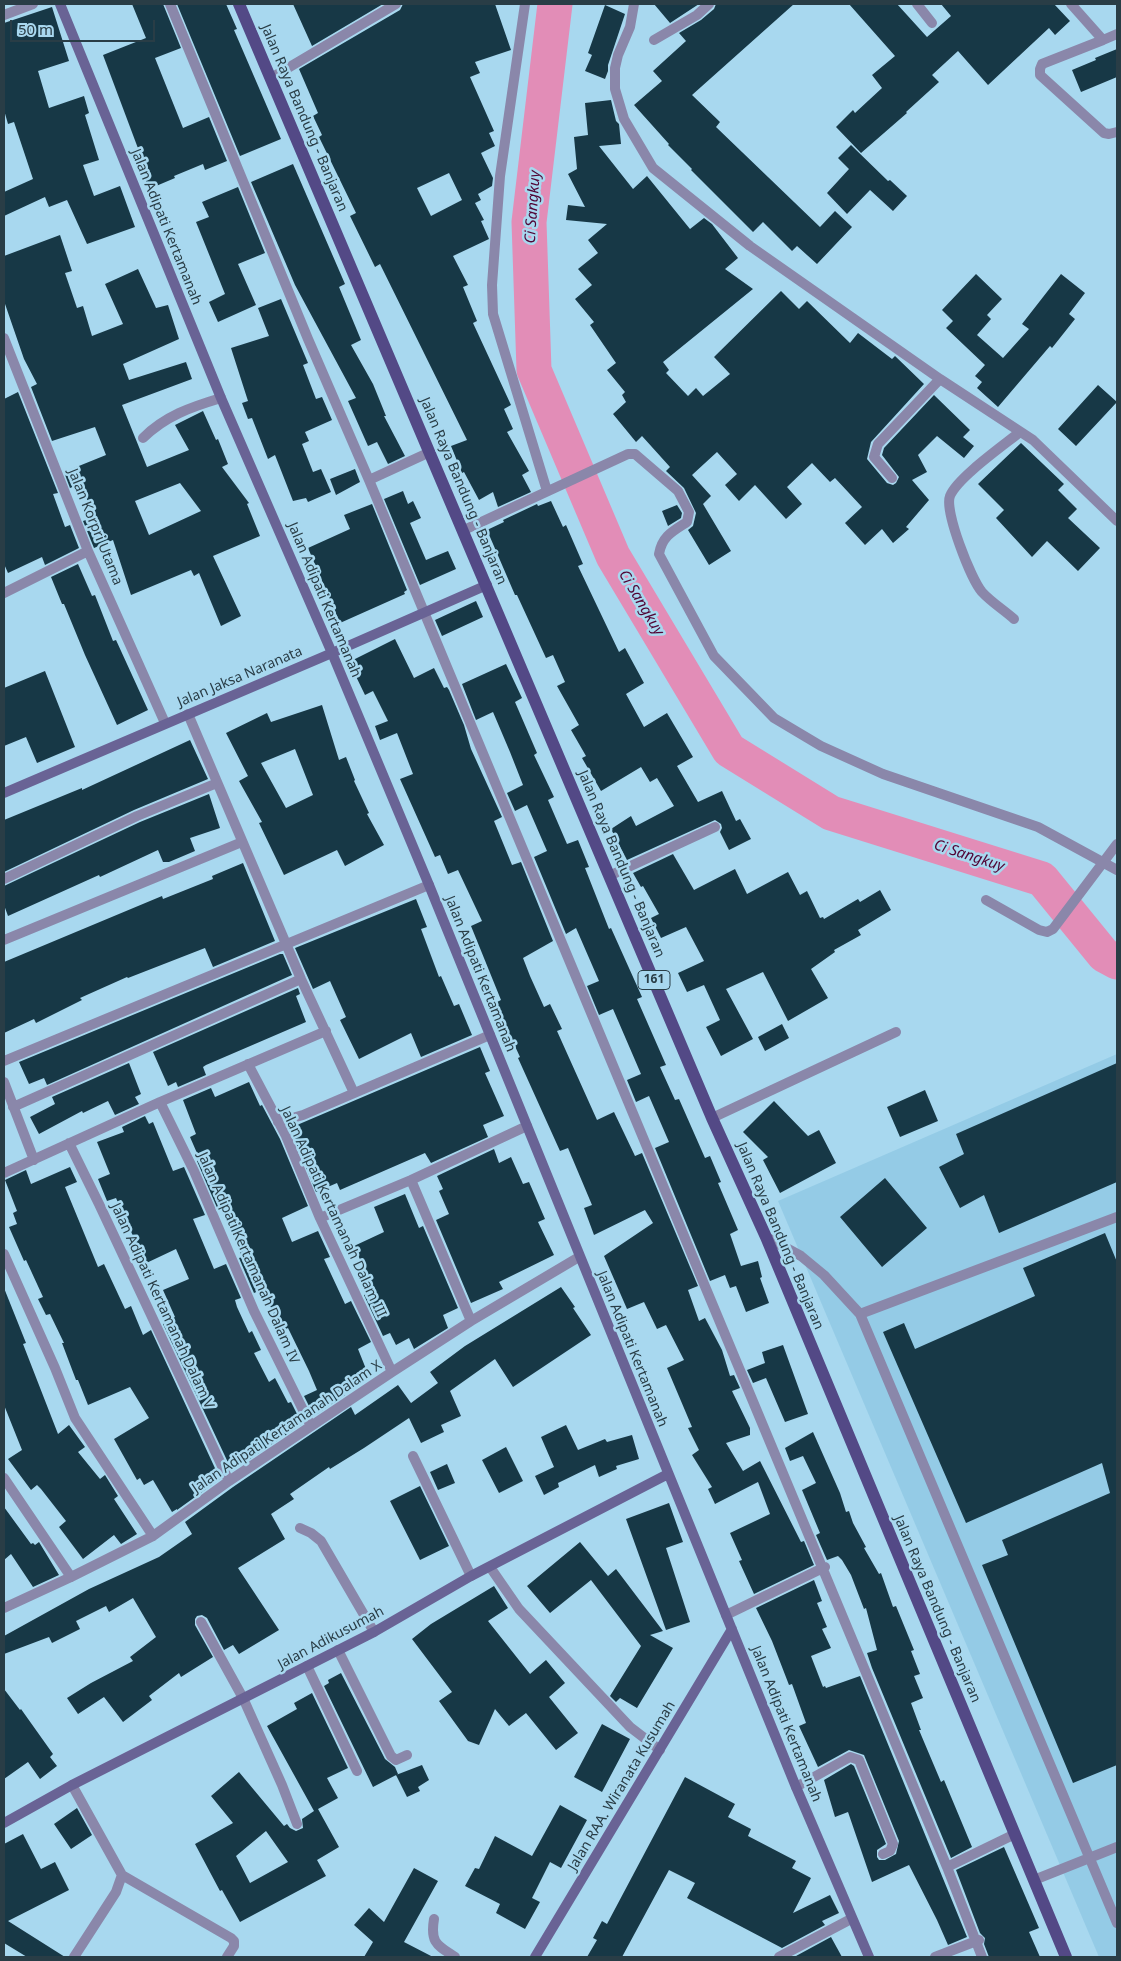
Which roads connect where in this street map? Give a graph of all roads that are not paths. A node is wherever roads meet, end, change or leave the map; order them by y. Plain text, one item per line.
1 (33, 4) edge
2 (60, 4) edge
3 (170, 4) edge
4 (239, 4) edge
5 (396, 4) edge
6 (525, 4) edge
7 (634, 4) edge
8 (709, 4) edge
9 (917, 4) edge
10 (1071, 4) edge
11 (4, 16) edge
12 (932, 23) dead end
13 (1117, 34) edge
14 (654, 40) dead end
15 (1103, 40) junction
16 (271, 78) junction
17 (1117, 132) edge
18 (4, 338) edge
19 (940, 379) junction
20 (220, 398) junction
21 (1020, 432) junction
22 (142, 438) dead end
23 (430, 452) junction
24 (892, 478) dead end
25 (369, 480) junction
26 (549, 490) junction
27 (1117, 521) edge
28 (464, 530) junction
29 (88, 551) junction
30 (487, 585) junction
31 (4, 593) edge
32 (423, 612) junction
33 (1014, 619) dead end
34 (332, 653) junction
35 (188, 714) junction
36 (165, 724) junction
37 (217, 783) junction
38 (4, 793) edge
39 (715, 827) dead end
40 (242, 842) junction
41 (1117, 844) edge
42 (1104, 863) junction
43 (1117, 870) edge
44 (610, 876) junction
45 (4, 879) edge
46 (429, 885) junction
47 (986, 900) dead end
48 (4, 940) edge
49 (286, 944) junction
50 (301, 978) junction
51 (326, 1031) junction
52 (896, 1032) dead end
53 (490, 1035) junction
54 (4, 1062) edge
55 (248, 1064) junction
56 (4, 1082) edge
57 (354, 1092) junction
58 (160, 1102) junction
59 (13, 1107) junction
60 (712, 1118) junction
61 (278, 1122) junction
62 (528, 1126) junction
63 (69, 1144) junction
64 (34, 1160) junction
65 (4, 1173) edge
66 (411, 1180) junction
67 (1117, 1217) edge
68 (320, 1218) junction
69 (766, 1237) junction
70 (4, 1254) edge
71 (579, 1257) junction
72 (860, 1314) junction
73 (471, 1321) junction
74 (392, 1372) junction
75 (311, 1426) junction
76 (413, 1456) dead end
77 (668, 1474) junction
78 (4, 1478) edge
79 (229, 1481) junction
80 (300, 1528) dead end
81 (153, 1536) junction
82 (490, 1567) junction
83 (822, 1569) junction
84 (471, 1576) junction
85 (71, 1577) junction
86 (4, 1608) edge
87 (726, 1615) junction
88 (202, 1622) dead end
89 (732, 1629) junction
90 (374, 1632) junction
91 (338, 1650) junction
92 (307, 1666) junction
93 (243, 1698) junction
94 (660, 1750) junction
95 (407, 1756) dead end
96 (357, 1771) dead end
97 (72, 1786) junction
98 (796, 1787) junction
99 (4, 1823) edge
100 (297, 1824) dead end
101 (1014, 1834) junction
102 (1117, 1847) edge
103 (883, 1854) dead end
104 (1089, 1857) junction
105 (947, 1867) junction
106 (122, 1874) junction
107 (1034, 1880) junction
108 (434, 1919) dead end
109 (851, 1919) junction
110 (1117, 1923) edge
111 (976, 1942) junction
112 (74, 1957) edge
113 (227, 1957) edge
114 (455, 1957) edge
115 (535, 1957) edge
116 (779, 1957) edge
117 (868, 1957) edge
118 (935, 1957) edge
119 (982, 1957) edge
120 (1066, 1957) edge

1 - 11 street
2 - 20 main road, Jalan Adipati Kertamanah
3 - 25 street
4 - 16 main road, Jalan Raya Bandung - Banjaran / 161
5 - 16 street
6 - 26 street
7 - 19 street
8 - 14 street
9 - 12 street
10 - 15 street
13 - 15 street
15 - 17 street
16 - 23 main road, Jalan Raya Bandung - Banjaran / 161
18 - 29 street, Jalan Korpri Utama
19 - 21 street
19 - 24 street
20 - 22 street
20 - 34 main road, Jalan Adipati Kertamanah
21 - 27 street
21 - 33 street
23 - 25 street
23 - 28 main road, Jalan Raya Bandung - Banjaran / 161
25 - 32 street
26 - 28 street
26 - 42 street
28 - 30 main road, Jalan Raya Bandung - Banjaran / 161
29 - 31 street
29 - 36 street, Jalan Korpri Utama
30 - 32 main road, Jalan Jaksa Naranata
30 - 44 main road, Jalan Raya Bandung - Banjaran / 161
32 - 34 main road, Jalan Jaksa Naranata
32 - 83 street
34 - 35 main road, Jalan Jaksa Naranata
34 - 46 main road, Jalan Adipati Kertamanah
35 - 36 main road, Jalan Jaksa Naranata
35 - 37 street
36 - 38 main road, Jalan Jaksa Naranata
37 - 40 street
37 - 45 street
39 - 44 street
40 - 48 street
40 - 49 street
41 - 42 street
42 - 43 street
42 - 47 street
44 - 60 main road, Jalan Raya Bandung - Banjaran / 161
46 - 49 street
46 - 53 main road, Jalan Adipati Kertamanah
49 - 50 street
49 - 54 street
50 - 51 street
50 - 59 street
51 - 55 street
51 - 57 street
52 - 60 street
53 - 57 street
53 - 62 main road, Jalan Adipati Kertamanah
55 - 58 street
55 - 61 street, Jalan Adipati Kertamanah Dalam III
56 - 59 street
57 - 61 street
58 - 63 street
58 - 75 street, Jalan Adipati Kertamanah Dalam IV
59 - 64 street
60 - 69 main road, Jalan Raya Bandung - Banjaran / 161
61 - 68 street, Jalan Adipati Kertamanah Dalam III
62 - 66 street
62 - 71 main road, Jalan Adipati Kertamanah
63 - 64 street
63 - 79 street, Jalan Adipati Kertamanah Dalam V
64 - 65 street
66 - 68 street
66 - 73 street
67 - 72 street
68 - 74 street, Jalan Adipati Kertamanah Dalam III
69 - 72 street
69 - 101 main road, Jalan Raya Bandung - Banjaran / 161
70 - 81 street
71 - 73 street, Jalan Adipati Kertamanah Dalam X
71 - 77 main road, Jalan Adipati Kertamanah
72 - 104 street
73 - 74 street, Jalan Adipati Kertamanah Dalam X
74 - 75 street, Jalan Adipati Kertamanah Dalam X
75 - 79 street, Jalan Adipati Kertamanah Dalam X
76 - 84 street
77 - 82 main road, Jalan Adikusumah
77 - 87 main road, Jalan Adipati Kertamanah
78 - 85 street
79 - 81 street, Jalan Adipati Kertamanah Dalam X
80 - 90 street
81 - 85 street, Jalan Adipati Kertamanah Dalam X
82 - 84 main road, Jalan Adikusumah
82 - 94 street
83 - 87 street
83 - 105 street
84 - 90 main road, Jalan Adikusumah
85 - 86 street, Jalan Adipati Kertamanah Dalam X
87 - 89 main road, Jalan Adipati Kertamanah
88 - 93 street
89 - 94 main road, Jalan RAA. Wiranata Kusumah
89 - 98 main road, Jalan Adipati Kertamanah
90 - 91 main road, Jalan Adikusumah
91 - 92 main road, Jalan Adikusumah
91 - 95 street
92 - 93 main road, Jalan Adikusumah
92 - 96 street
93 - 97 main road, Jalan Adikusumah
93 - 100 street
94 - 115 main road, Jalan RAA. Wiranata Kusumah
97 - 99 main road, Jalan Adikusumah
97 - 106 street
98 - 103 street
98 - 109 main road, Jalan Adipati Kertamanah
101 - 105 street
101 - 107 main road, Jalan Raya Bandung - Banjaran / 161
102 - 104 street
104 - 107 street
104 - 110 street
105 - 111 street
106 - 112 street
106 - 113 street
107 - 120 main road, Jalan Raya Bandung - Banjaran / 161
108 - 114 street
109 - 116 street
109 - 117 main road, Jalan Adipati Kertamanah
111 - 118 street
111 - 119 street

